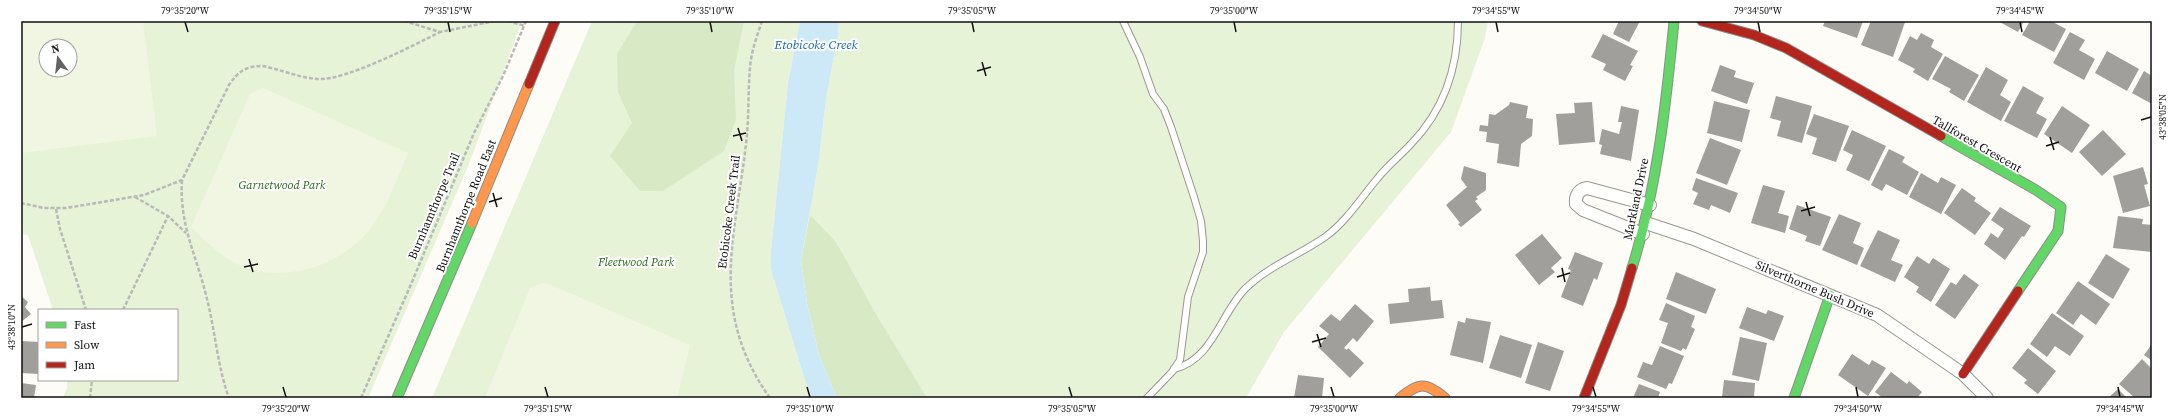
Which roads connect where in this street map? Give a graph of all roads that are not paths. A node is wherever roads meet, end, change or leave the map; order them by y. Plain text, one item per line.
1 (555, 21) edge
2 (1123, 21) edge
3 (1458, 21) edge
4 (1674, 21) edge
5 (1702, 21) edge
6 (1650, 205) junction
7 (1644, 228) junction
8 (1830, 295) junction
9 (1174, 369) junction
10 (1963, 374) junction
11 (397, 398) edge
12 (1147, 398) edge
13 (1400, 398) edge
14 (1445, 398) edge
15 (1584, 398) edge
16 (1794, 398) edge
17 (1987, 398) edge

1 - 11 street, Burnhamthorpe Road East
2 - 9 lane
3 - 9 lane
4 - 6 street, Markland Drive
5 - 10 street, Tallforest Crescent
6 - 7 street, Markland Drive
6 - 7 street, Silverthorne Bush Drive
7 - 8 street, Silverthorne Bush Drive
7 - 15 street, Markland Drive
8 - 10 street, Silverthorne Bush Drive
8 - 16 street
9 - 12 lane
10 - 17 street, Silverthorne Bush Drive
13 - 14 street

